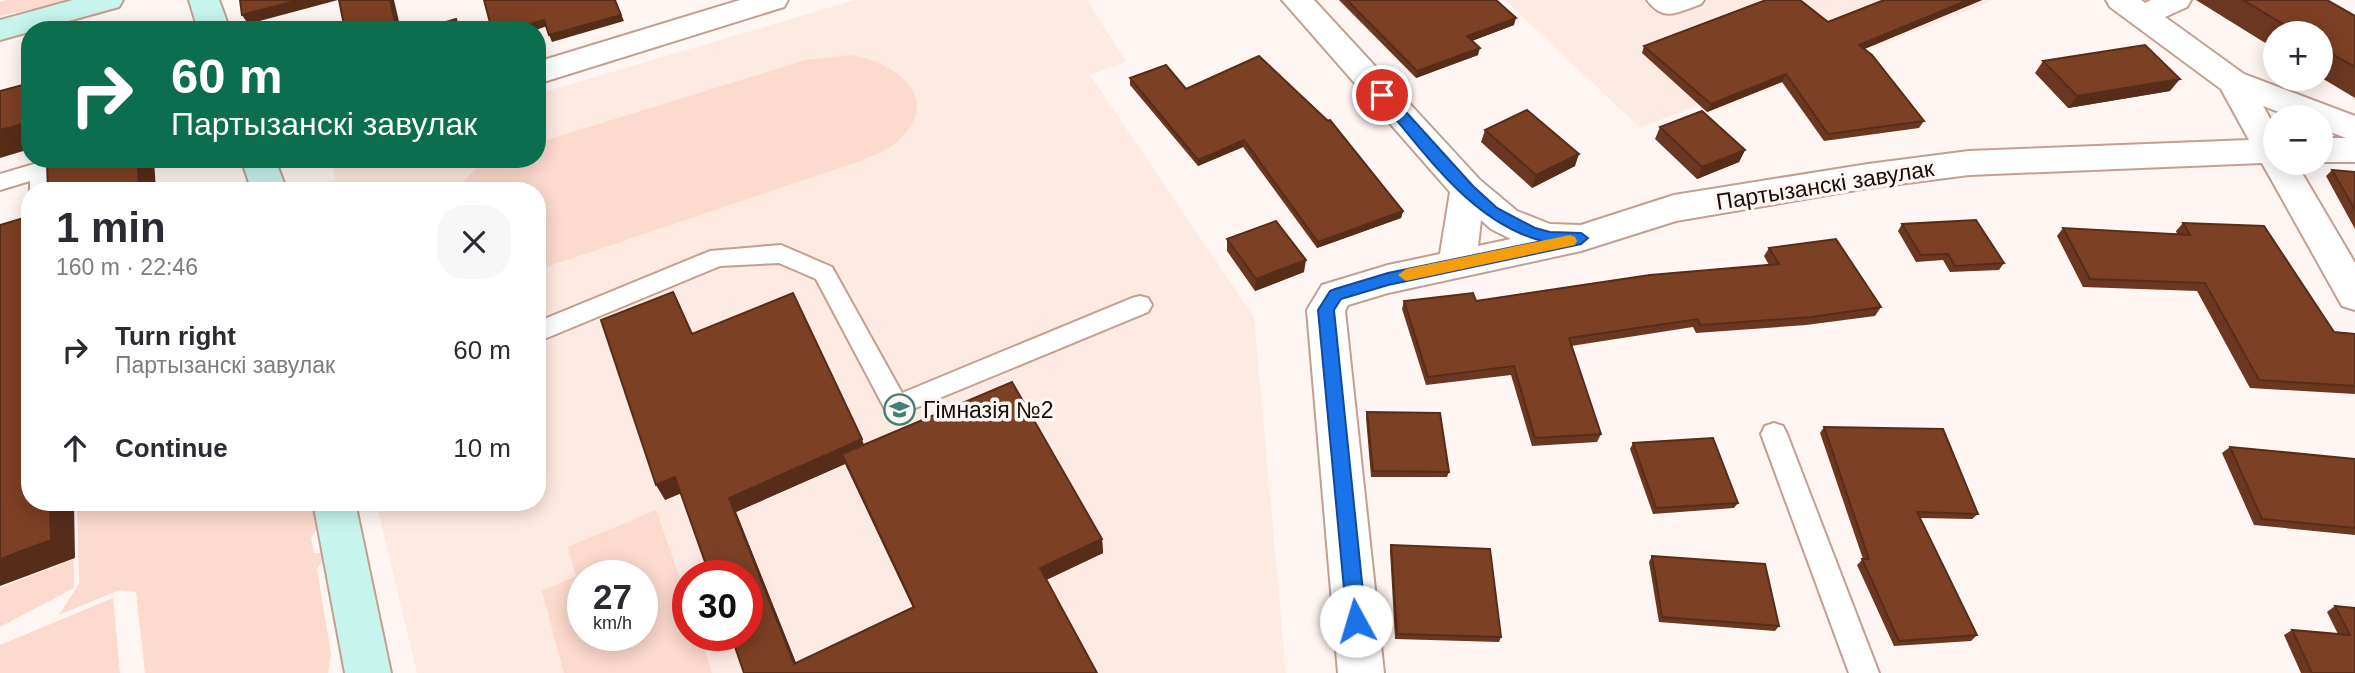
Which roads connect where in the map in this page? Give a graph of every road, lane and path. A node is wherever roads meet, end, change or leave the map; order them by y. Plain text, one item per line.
1 (108, 0) edge
2 (204, 0) edge
3 (773, 0) edge
4 (1297, 0) edge
5 (1657, 0) edge
6 (1694, 0) edge
7 (2176, 0) edge
8 (2133, 7) edge
9 (32, 21) edge
10 (211, 21) edge
11 (21, 24) edge
12 (0, 30) edge
13 (546, 70) edge
14 (2232, 82) junction
15 (2355, 130) edge
16 (2263, 135) edge
17 (2333, 150) edge
18 (2355, 150) edge
19 (2263, 155) edge
20 (2286, 175) edge
21 (0, 181) edge
22 (41, 182) edge
23 (1468, 190) junction
24 (1581, 238) junction
25 (1457, 265) junction
26 (2355, 296) edge
27 (1140, 305) dead end
28 (546, 328) edge
29 (1774, 434) dead end
30 (336, 511) edge
31 (368, 673) edge
32 (1361, 673) edge
33 (1864, 673) edge

1 - 9 street
2 - 10 street
3 - 13 street
4 - 23 street, Партызанскі завулак
5 - 6 lane
7 - 8 street
8 - 14 street
11 - 12 street
14 - 15 street
14 - 16 street
17 - 18 street
19 - 24 street, Партызанскі завулак
20 - 26 street
21 - 22 lane
23 - 24 street, Партызанскі завулак
23 - 25 street
24 - 25 street
25 - 32 street
27 - 28 lane
29 - 33 lane
30 - 31 street

